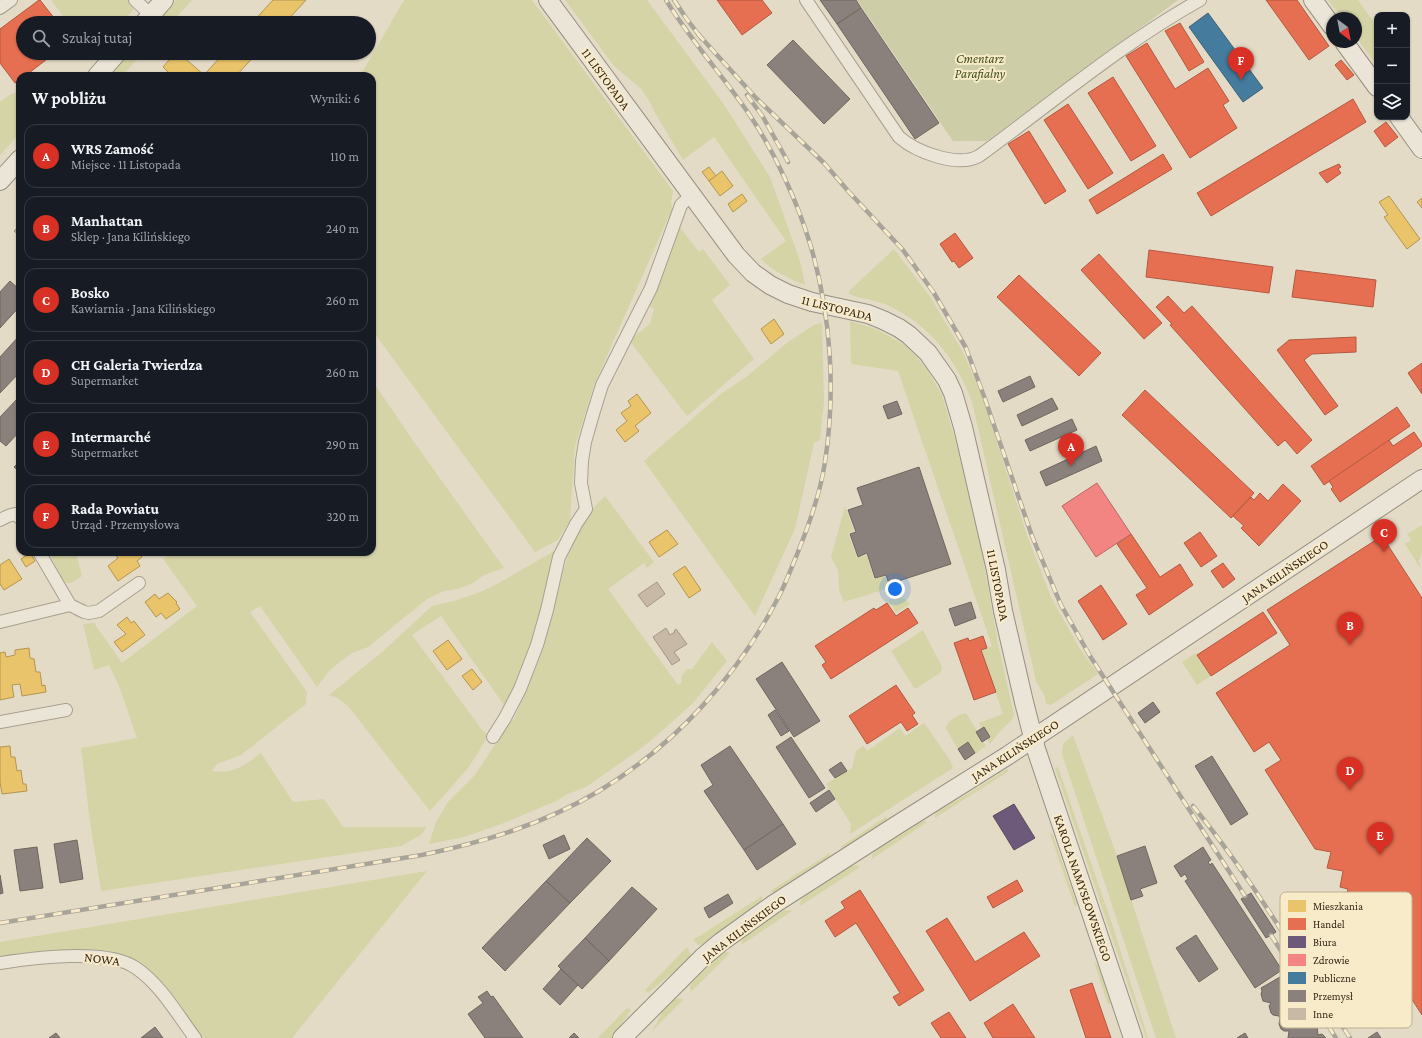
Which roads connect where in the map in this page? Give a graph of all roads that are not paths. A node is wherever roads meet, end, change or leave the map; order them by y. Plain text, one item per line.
1 (11, 0) edge
2 (135, 0) edge
3 (164, 0) edge
4 (548, 0) edge
5 (806, 0) edge
6 (1200, 0) edge
7 (1314, 0) edge
8 (0, 8) edge
9 (145, 16) edge
10 (150, 16) edge
11 (1326, 17) edge
12 (1348, 48) edge
13 (111, 60) edge
14 (100, 72) edge
15 (1375, 84) edge
16 (1401, 120) edge
17 (1422, 149) edge
18 (16, 163) edge
19 (0, 181) edge
20 (691, 195) junction
21 (1422, 479) edge
22 (16, 515) edge
23 (0, 520) edge
24 (41, 556) edge
25 (139, 583) dead end
26 (70, 605) junction
27 (0, 622) edge
28 (66, 710) dead end
29 (0, 722) edge
30 (493, 737) dead end
31 (1033, 738) junction
32 (0, 963) edge
33 (195, 1038) edge
34 (622, 1038) edge
35 (1133, 1038) edge

1 - 8 street
2 - 9 street
3 - 10 street
4 - 20 street, 11 LISTOPADA
5 - 6 street
7 - 11 street
12 - 15 street
13 - 14 street
16 - 17 street
18 - 19 street
20 - 30 street
20 - 31 street, 11 LISTOPADA
21 - 31 street, JANA KILIŃSKIEGO
22 - 23 street
24 - 26 street
25 - 26 street
26 - 27 street
28 - 29 street
31 - 34 street, JANA KILIŃSKIEGO
31 - 35 street, KAROLA NAMYSŁOWSKIEGO
32 - 33 street, NOWA

